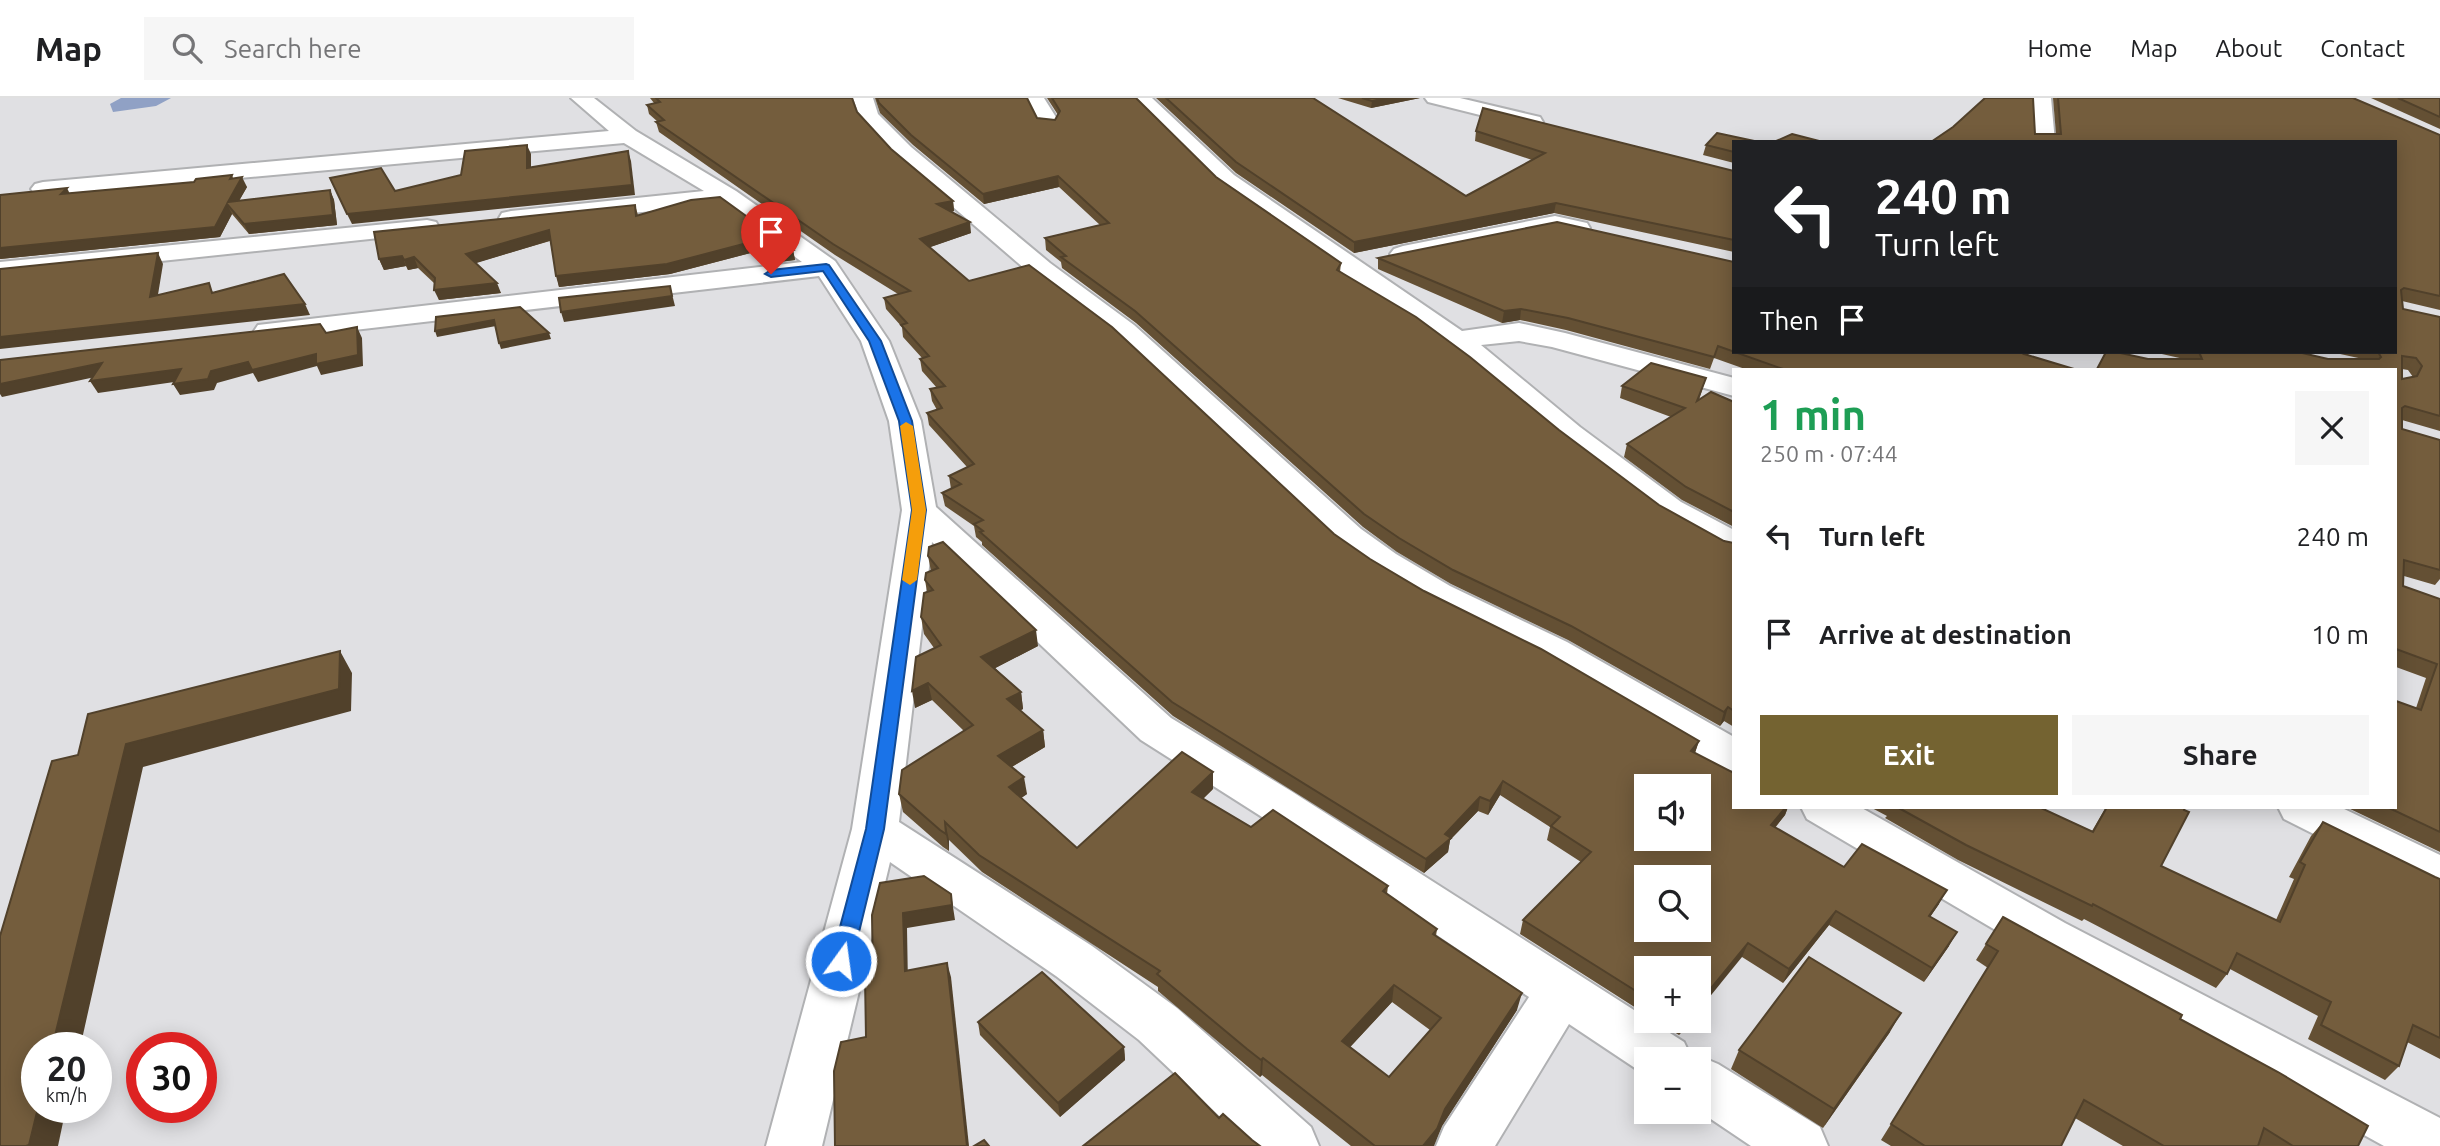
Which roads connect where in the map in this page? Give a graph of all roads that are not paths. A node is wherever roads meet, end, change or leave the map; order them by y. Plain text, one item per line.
1 (581, 98) edge
2 (863, 98) edge
3 (1034, 98) edge
4 (1140, 98) edge
5 (1435, 98) edge
6 (2041, 98) edge
7 (1048, 121) edge
8 (1557, 129) edge
9 (628, 136) junction
10 (2045, 140) edge
11 (43, 189) edge
12 (728, 196) junction
13 (481, 221) edge
14 (453, 224) edge
15 (1602, 232) edge
16 (1350, 265) junction
17 (826, 267) junction
18 (0, 270) edge
19 (248, 333) edge
20 (1457, 340) junction
21 (1732, 386) edge
22 (919, 510) junction
23 (1732, 543) edge
24 (1732, 755) edge
25 (1825, 809) edge
26 (2304, 809) edge
27 (875, 829) junction
28 (2440, 876) edge
29 (1561, 991) junction
30 (1647, 1047) edge
31 (1711, 1089) edge
32 (794, 1146) edge
33 (1291, 1146) edge
34 (1464, 1146) edge
35 (1800, 1146) edge
36 (2438, 1146) edge

1 - 9 street
2 - 24 street
3 - 7 street
4 - 16 street
5 - 8 street
6 - 10 street
9 - 11 street
9 - 12 street
12 - 13 street
12 - 17 street
14 - 18 street
15 - 16 street
16 - 20 street
17 - 19 street
17 - 22 street
20 - 21 street
20 - 23 street
22 - 27 street
22 - 29 street
25 - 36 street
26 - 28 street
27 - 32 street
27 - 33 street
29 - 30 street
29 - 34 street
31 - 35 street

